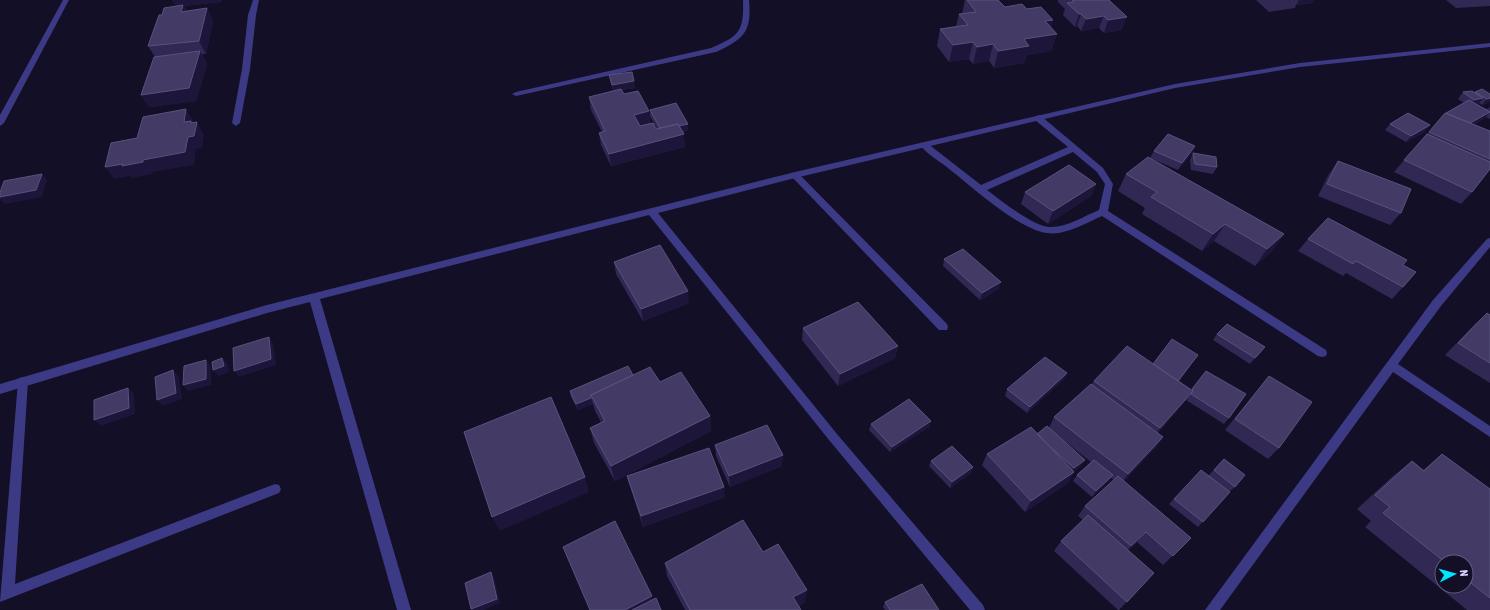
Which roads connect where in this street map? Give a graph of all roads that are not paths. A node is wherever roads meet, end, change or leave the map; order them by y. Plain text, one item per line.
1 (66, 0) edge
2 (256, 0) edge
3 (746, 0) edge
4 (1490, 45) edge
5 (516, 94) dead end
6 (1038, 118) junction
7 (0, 123) edge
8 (236, 124) dead end
9 (924, 145) junction
10 (1074, 148) junction
11 (795, 175) junction
12 (981, 189) junction
13 (651, 211) junction
14 (1103, 212) junction
15 (1490, 241) edge
16 (314, 297) junction
17 (943, 327) dead end
18 (1322, 353) dead end
19 (1391, 365) junction
20 (23, 381) junction
21 (0, 389) edge
22 (1490, 432) edge
23 (275, 489) dead end
24 (4, 595) edge
25 (404, 610) edge
26 (978, 610) edge
27 (1212, 610) edge

1 - 7 street
2 - 8 street
3 - 5 street
4 - 6 street
6 - 9 street
6 - 10 street
9 - 11 street
9 - 12 street
10 - 12 street
10 - 14 street
11 - 13 street
11 - 17 street
12 - 14 street
13 - 16 street
13 - 26 street
14 - 18 street
15 - 19 street
16 - 20 street
16 - 25 street
19 - 22 street
19 - 27 street
20 - 21 street
20 - 24 street
23 - 24 street

